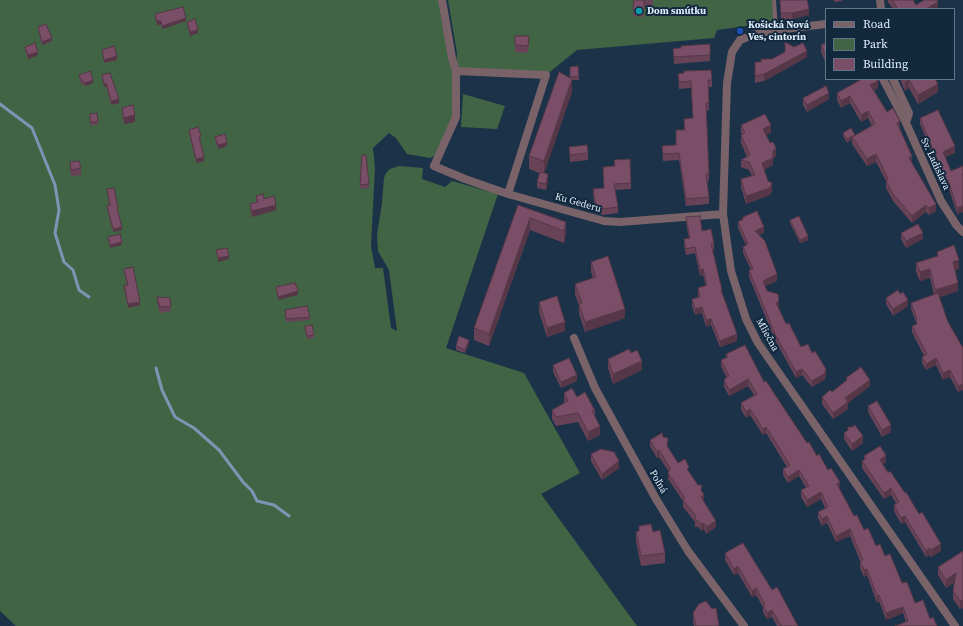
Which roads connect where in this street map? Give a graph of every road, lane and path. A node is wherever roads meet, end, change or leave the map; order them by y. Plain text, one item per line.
1 (442, 0) edge
2 (774, 0) edge
3 (825, 24) edge
4 (776, 30) junction
5 (456, 71) junction
6 (884, 80) edge
7 (893, 80) edge
8 (906, 123) junction
9 (508, 194) junction
10 (723, 214) junction
11 (963, 232) edge
12 (574, 338) dead end
13 (744, 626) edge
14 (954, 626) edge

1 - 5 street
2 - 4 lane
3 - 4 street
4 - 10 street, Mliečna
5 - 9 street, Ku Gederu
5 - 9 street
6 - 8 street, Sv. Ladislava
7 - 8 street, Sv. Ladislava
8 - 11 street, Sv. Ladislava
9 - 10 street, Ku Gederu
10 - 14 street, Mliečna
12 - 13 street, Poľná

